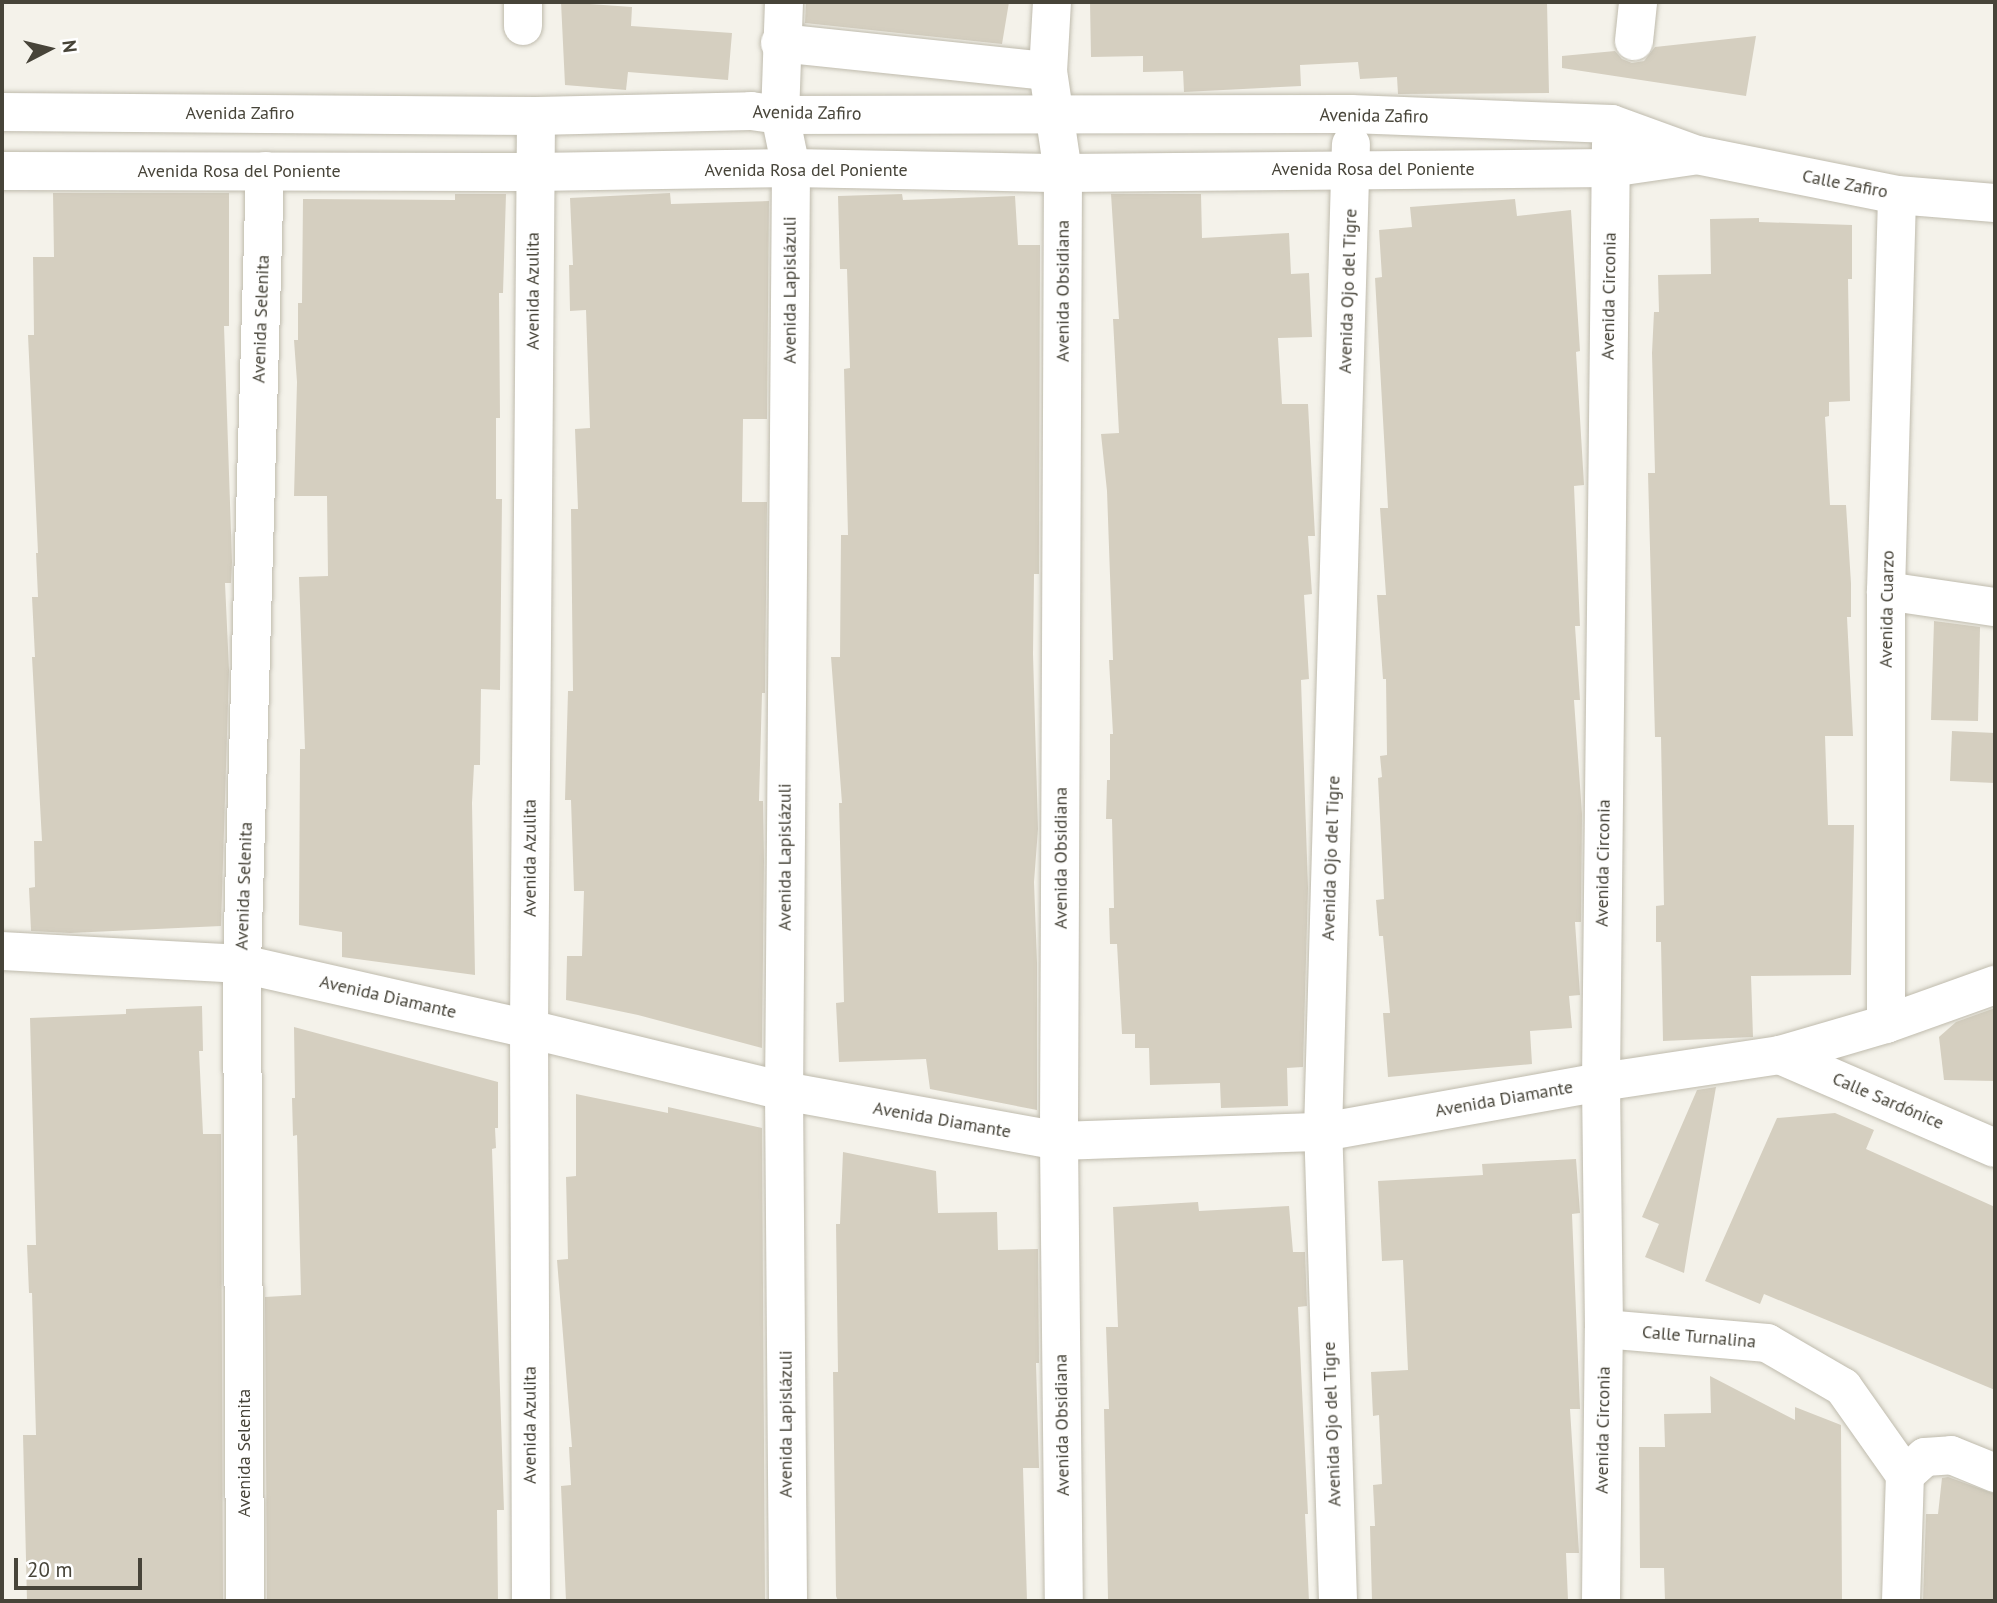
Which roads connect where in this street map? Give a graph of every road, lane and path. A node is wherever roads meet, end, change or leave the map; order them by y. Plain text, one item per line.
1 (784, 2) edge
2 (1052, 2) edge
3 (1638, 2) edge
4 (1634, 41) dead end
5 (780, 43) junction
6 (1048, 71) junction
7 (2, 112) edge
8 (1351, 114) junction
9 (780, 115) junction
10 (1056, 115) junction
11 (536, 116) junction
12 (1612, 124) junction
13 (1697, 155) junction
14 (791, 168) junction
15 (1610, 168) junction
16 (1351, 169) junction
17 (2, 170) edge
18 (265, 171) junction
19 (534, 172) junction
20 (1063, 173) junction
21 (1896, 195) junction
22 (1995, 203) edge
23 (1886, 591) junction
24 (1995, 607) edge
25 (2, 951) edge
26 (242, 964) junction
27 (1995, 985) edge
28 (1886, 1024) junction
29 (529, 1029) junction
30 (1780, 1055) junction
31 (1601, 1082) junction
32 (784, 1091) junction
33 (1323, 1132) junction
34 (1059, 1141) junction
35 (1995, 1148) edge
36 (1604, 1329) junction
37 (1995, 1473) edge
38 (1905, 1475) junction
39 (245, 1601) edge
40 (531, 1601) edge
41 (788, 1601) edge
42 (1064, 1601) edge
43 (1338, 1601) edge
44 (1601, 1601) edge
45 (1901, 1601) edge

1 - 5 street, Avenida Lapislázuli
2 - 6 street, Avenida Obsidiana
3 - 4 street
5 - 6 street
5 - 9 street, Avenida Lapislázuli
6 - 10 street, Avenida Obsidiana
7 - 11 street, Avenida Zafiro
8 - 10 street, Avenida Zafiro
8 - 12 street, Avenida Zafiro
8 - 16 street, Avenida Ojo del Tigre
9 - 10 street, Avenida Zafiro
9 - 11 street, Avenida Zafiro
9 - 14 street, Avenida Lapislázuli
10 - 20 street, Avenida Obsidiana
11 - 19 street, Avenida Azulita
12 - 13 street, Calle Zafiro
12 - 15 street, Avenida Circonia
13 - 15 street, Calle Zafiro
13 - 21 street, Calle Zafiro
14 - 19 street, Avenida Rosa del Poniente
14 - 20 street, Avenida Rosa del Poniente
14 - 32 street, Avenida Lapislázuli
15 - 16 street, Avenida Rosa del Poniente
15 - 31 street, Avenida Circonia
16 - 20 street, Avenida Rosa del Poniente
16 - 33 street, Avenida Ojo del Tigre
17 - 18 street, Avenida Rosa del Poniente
18 - 19 street, Avenida Rosa del Poniente
18 - 26 street, Avenida Selenita
19 - 29 street, Avenida Azulita
20 - 34 street, Avenida Obsidiana
21 - 22 street, Calle Zafiro
21 - 23 street, Avenida Cuarzo
23 - 24 street
23 - 28 street, Avenida Cuarzo
25 - 26 street, Avenida Diamante
26 - 29 street, Avenida Diamante
26 - 39 street, Avenida Selenita
27 - 28 street, Avenida Diamante
28 - 30 street, Avenida Diamante
29 - 32 street, Avenida Diamante
29 - 40 street, Avenida Azulita
30 - 31 street, Avenida Diamante
30 - 35 street, Calle Sardónice
31 - 33 street, Avenida Diamante
31 - 36 street, Avenida Circonia
32 - 34 street, Avenida Diamante
32 - 41 street, Avenida Lapislázuli
33 - 34 street, Avenida Diamante
33 - 43 street, Avenida Ojo del Tigre
34 - 42 street, Avenida Obsidiana
36 - 38 street, Calle Turnalina
36 - 44 street, Avenida Circonia
37 - 38 street
38 - 45 street

